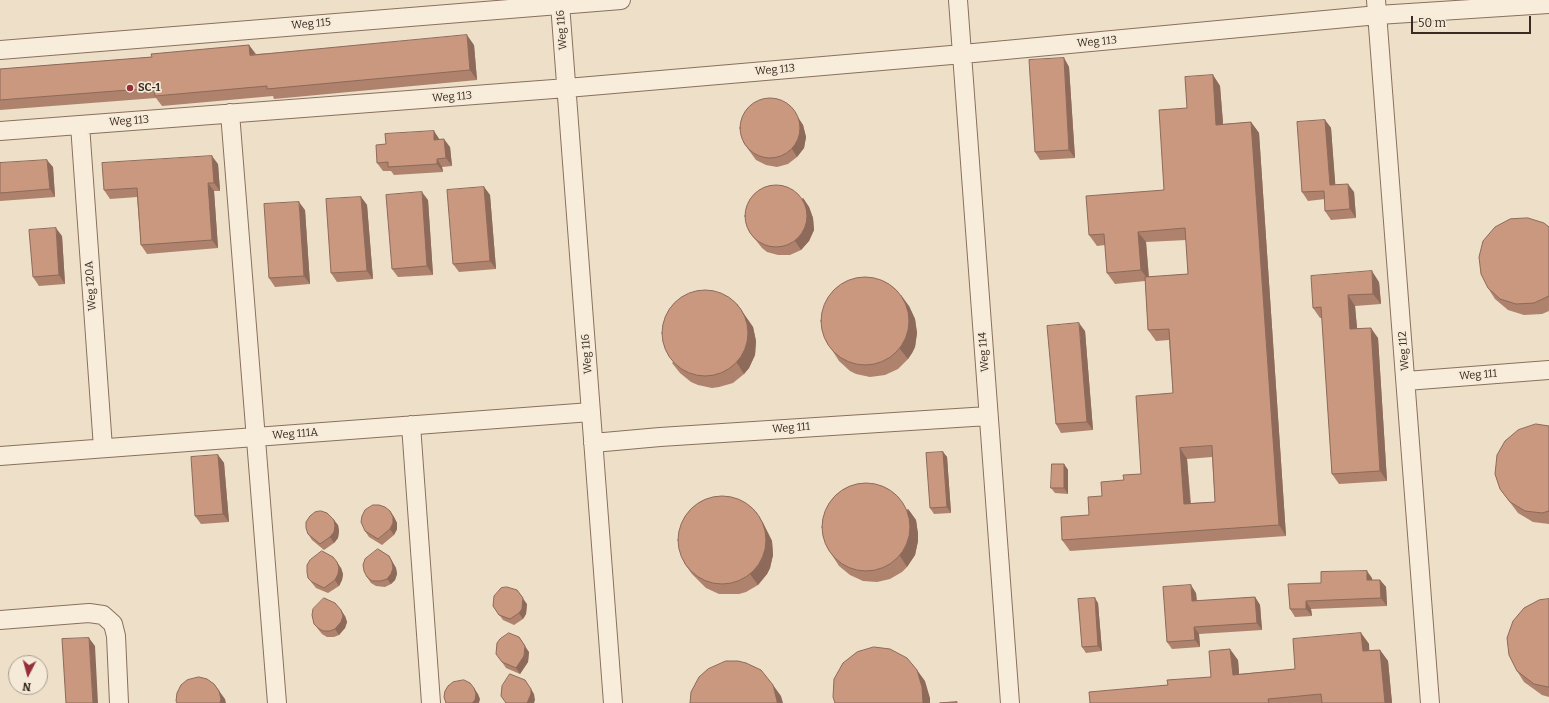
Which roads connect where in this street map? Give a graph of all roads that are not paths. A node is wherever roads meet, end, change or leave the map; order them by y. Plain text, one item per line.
1 (622, 0) edge
2 (958, 0) edge
3 (560, 4) junction
4 (1549, 4) edge
5 (1377, 8) edge
6 (0, 50) edge
7 (963, 54) junction
8 (567, 88) junction
9 (230, 113) junction
10 (80, 125) junction
11 (0, 130) edge
12 (1549, 370) edge
13 (1406, 381) junction
14 (591, 412) junction
15 (988, 416) junction
16 (411, 425) junction
17 (256, 437) junction
18 (593, 443) junction
19 (103, 448) junction
20 (0, 456) edge
21 (0, 620) edge
22 (119, 703) edge
23 (277, 703) edge
24 (431, 703) edge
25 (613, 703) edge
26 (1010, 703) edge
27 (1430, 703) edge

1 - 3 lane, Weg 115
2 - 7 lane, Weg 114
3 - 6 lane, Weg 115
3 - 8 lane, Weg 116
4 - 5 lane, Weg 113
5 - 7 lane, Weg 113
5 - 13 lane, Weg 112
7 - 8 lane, Weg 113
7 - 15 lane, Weg 114
8 - 9 lane, Weg 113
8 - 14 lane, Weg 116
9 - 10 lane, Weg 113
9 - 17 lane
10 - 11 lane, Weg 113
10 - 19 lane, Weg 120A
12 - 13 lane, Weg 111
13 - 27 lane, Weg 112
14 - 16 lane, Weg 111A
14 - 18 lane, Weg 116
15 - 18 lane, Weg 111
15 - 26 lane, Weg 114
16 - 17 lane, Weg 111A
16 - 24 lane
17 - 19 lane, Weg 111A
17 - 23 lane
18 - 25 lane, Weg 116
19 - 20 lane, Weg 111A
21 - 22 lane

